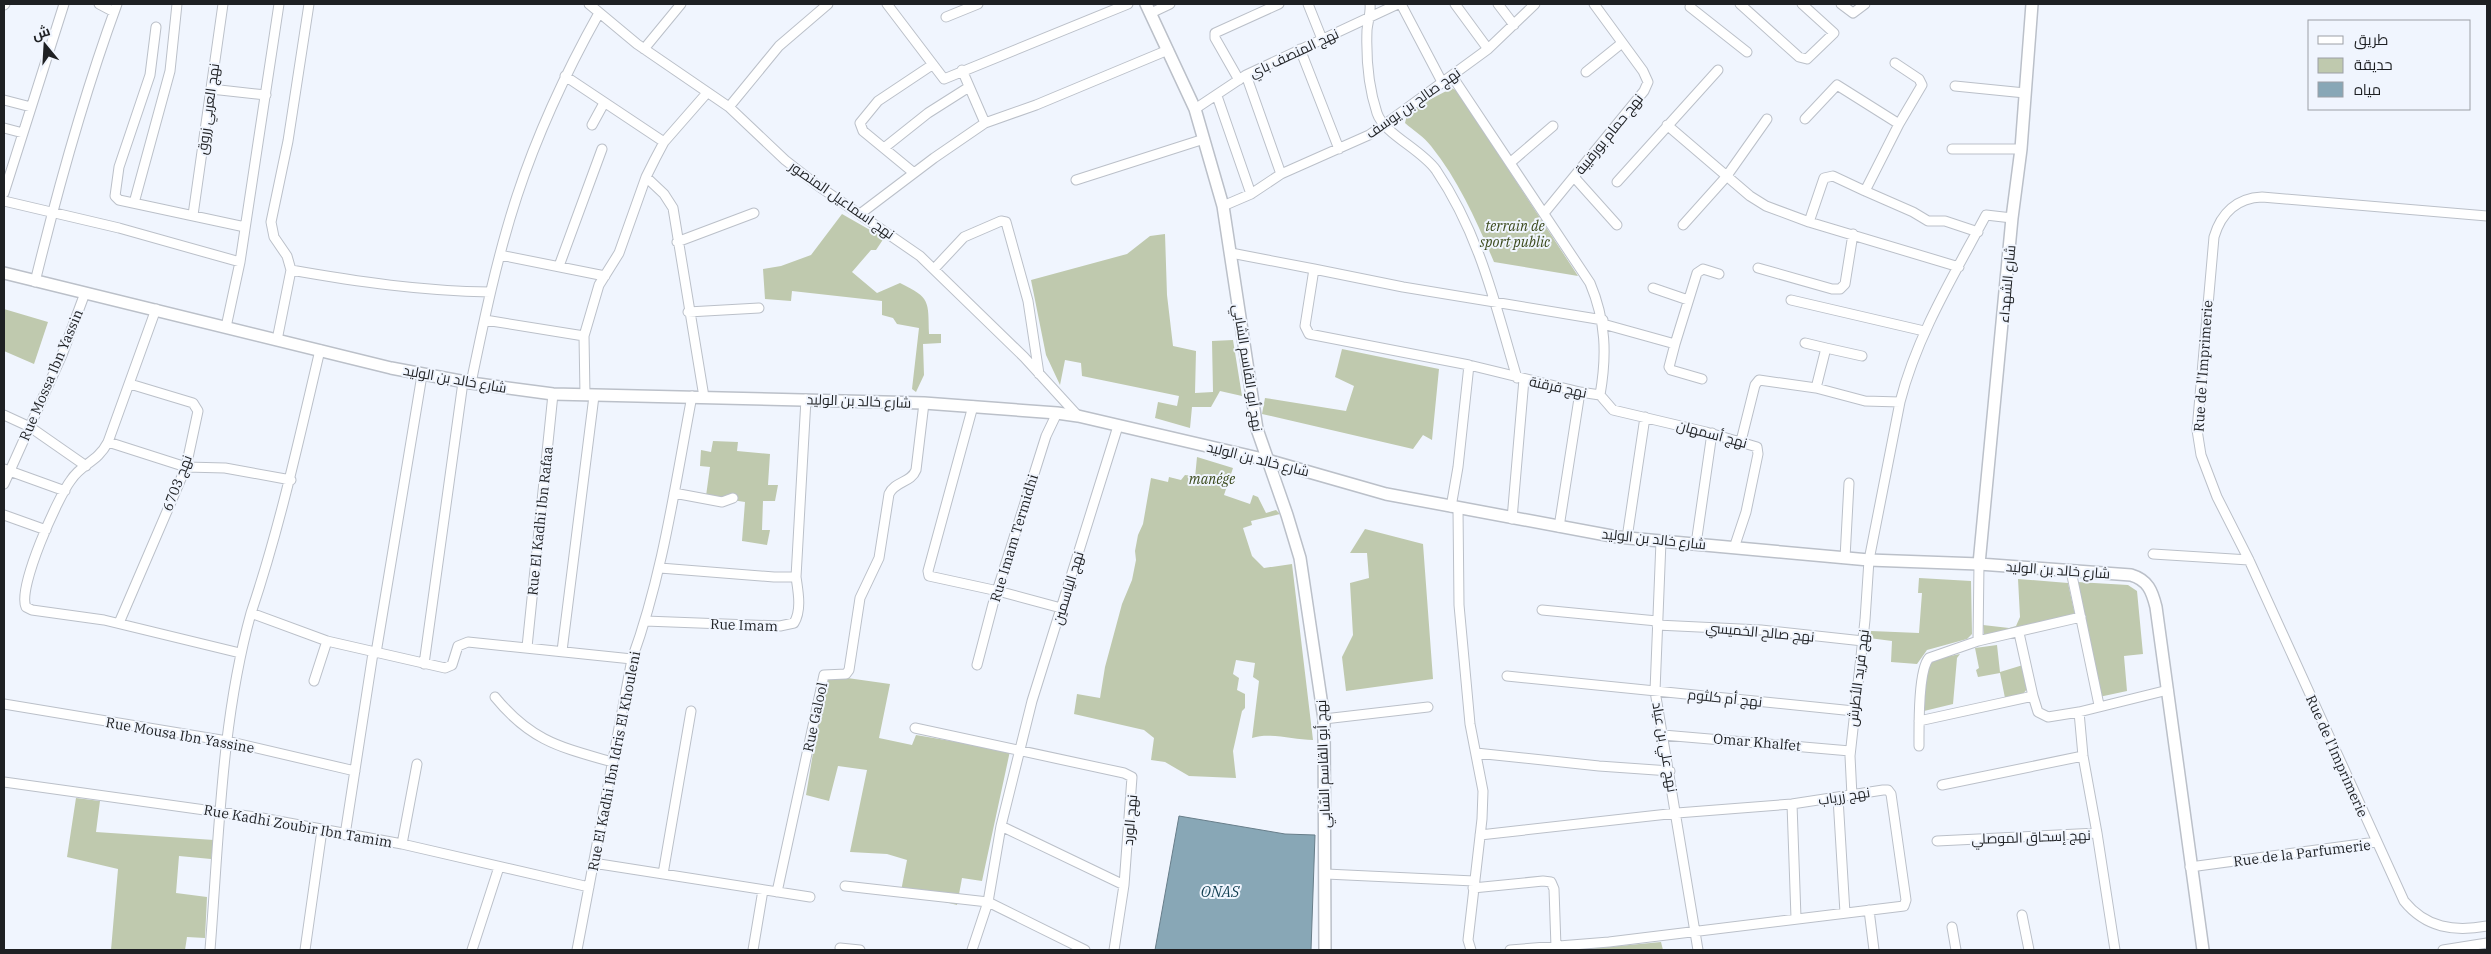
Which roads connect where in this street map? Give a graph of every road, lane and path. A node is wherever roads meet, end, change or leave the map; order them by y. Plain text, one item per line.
1 (64, 4) edge
2 (99, 4) edge
3 (177, 4) edge
4 (223, 4) edge
5 (279, 4) edge
6 (309, 4) edge
7 (589, 4) edge
8 (681, 4) edge
9 (828, 4) edge
10 (887, 4) edge
11 (978, 4) edge
12 (1128, 4) edge
13 (1170, 4) edge
14 (1279, 4) edge
15 (1308, 4) edge
16 (1370, 4) edge
17 (1400, 4) edge
18 (1455, 4) edge
19 (1498, 4) edge
20 (1535, 4) edge
21 (1594, 4) edge
22 (1740, 4) edge
23 (1802, 4) edge
24 (1841, 4) edge
25 (1865, 4) edge
26 (2032, 4) edge
27 (1690, 7) edge
28 (116, 8) edge
29 (1149, 8) edge
30 (599, 13) junction
31 (946, 17) dead end
32 (1368, 19) junction
33 (156, 26) dead end
34 (1514, 26) junction
35 (1322, 40) junction
36 (1622, 43) junction
37 (644, 49) junction
38 (1300, 49) junction
39 (1488, 49) junction
40 (1168, 50) junction
41 (1747, 52) dead end
42 (1895, 63) dead end
43 (932, 65) junction
44 (962, 70) junction
45 (1718, 70) dead end
46 (1586, 72) dead end
47 (565, 76) junction
48 (1452, 76) junction
49 (1243, 78) junction
50 (1442, 82) junction
51 (1955, 86) dead end
52 (969, 87) junction
53 (211, 89) junction
54 (2025, 93) junction
55 (706, 94) junction
56 (266, 95) junction
57 (1218, 96) junction
58 (4, 100) edge
59 (604, 103) junction
60 (31, 107) junction
61 (729, 107) junction
62 (1194, 109) junction
63 (1767, 119) dead end
64 (1805, 119) dead end
65 (984, 123) junction
66 (1899, 124) junction
67 (592, 125) dead end
68 (1384, 125) junction
69 (1667, 125) junction
70 (1553, 126) dead end
71 (4, 128) edge
72 (23, 133) junction
73 (1204, 139) junction
74 (664, 142) junction
75 (884, 148) junction
76 (1338, 149) junction
77 (1952, 149) dead end
78 (602, 150) dead end
79 (2021, 150) junction
80 (1512, 162) junction
81 (914, 173) junction
82 (1281, 174) junction
83 (1574, 177) junction
84 (1726, 177) junction
85 (646, 178) junction
86 (1076, 180) dead end
87 (1617, 182) dead end
88 (1865, 191) junction
89 (4, 193) edge
90 (1251, 194) junction
91 (4, 201) edge
92 (134, 203) junction
93 (1224, 206) junction
94 (52, 212) junction
95 (1545, 212) junction
96 (754, 213) dead end
97 (860, 214) junction
98 (193, 215) junction
99 (2487, 216) edge
100 (2012, 218) junction
101 (1809, 222) junction
102 (1616, 224) dead end
103 (1683, 225) dead end
104 (245, 227) junction
105 (1978, 232) junction
106 (1852, 234) junction
107 (677, 242) junction
108 (1231, 253) junction
109 (500, 255) junction
110 (240, 262) junction
111 (559, 266) junction
112 (1960, 267) junction
113 (934, 268) junction
114 (1758, 268) dead end
115 (1314, 269) junction
116 (292, 270) junction
117 (4, 273) edge
118 (1719, 274) dead end
119 (605, 276) junction
120 (35, 282) junction
121 (1653, 288) dead end
122 (490, 292) junction
123 (85, 293) junction
124 (1688, 300) junction
125 (1791, 300) dead end
126 (1494, 302) junction
127 (760, 308) dead end
128 (156, 309) junction
129 (688, 312) junction
130 (485, 320) junction
131 (1603, 322) junction
132 (226, 328) junction
133 (1924, 331) junction
134 (584, 336) junction
135 (277, 340) junction
136 (1805, 343) dead end
137 (1676, 344) junction
138 (1826, 348) junction
139 (320, 350) junction
140 (1862, 356) dead end
141 (1469, 365) junction
142 (1039, 374) junction
143 (422, 375) junction
144 (1521, 379) junction
145 (1702, 380) dead end
146 (467, 383) junction
147 (130, 384) junction
148 (1816, 388) junction
149 (1580, 392) junction
150 (553, 394) junction
151 (589, 395) junction
152 (1600, 395) junction
153 (692, 396) junction
154 (704, 397) junction
155 (806, 399) junction
156 (1900, 402) junction
157 (924, 403) junction
158 (972, 406) junction
159 (1056, 413) junction
160 (4, 415) edge
161 (1078, 416) junction
162 (1645, 417) junction
163 (1118, 426) junction
164 (30, 427) junction
165 (1712, 433) junction
166 (108, 442) junction
167 (1741, 442) junction
168 (1267, 460) junction
169 (86, 466) junction
170 (186, 467) junction
171 (6, 470) edge
172 (291, 480) junction
173 (1849, 483) dead end
174 (4, 484) edge
175 (65, 491) junction
176 (674, 493) junction
177 (733, 498) dead end
178 (1454, 508) junction
179 (4, 515) edge
180 (1512, 519) junction
181 (1559, 527) junction
182 (46, 530) junction
183 (1627, 538) junction
184 (1661, 542) junction
185 (1696, 544) junction
186 (1734, 548) junction
187 (2154, 554) dead end
188 (1845, 558) junction
189 (1869, 560) junction
190 (2249, 560) junction
191 (1979, 564) junction
192 (660, 568) junction
193 (2071, 571) junction
194 (796, 577) junction
195 (998, 591) junction
196 (1061, 608) junction
197 (1542, 610) dead end
198 (251, 613) junction
199 (2080, 617) junction
200 (646, 621) junction
201 (119, 623) junction
202 (1657, 623) junction
203 (2019, 632) junction
204 (327, 641) junction
205 (1863, 641) junction
206 (1978, 641) junction
207 (527, 647) junction
208 (562, 651) junction
209 (240, 653) junction
210 (374, 653) junction
211 (632, 659) junction
212 (424, 664) junction
213 (977, 665) dead end
214 (1507, 676) dead end
215 (314, 681) dead end
216 (2168, 690) junction
217 (1655, 691) junction
218 (2033, 696) junction
219 (494, 697) dead end
220 (4, 704) edge
221 (2099, 705) junction
222 (1428, 707) dead end
223 (691, 711) dead end
224 (1854, 711) junction
225 (2078, 712) junction
226 (1324, 719) junction
227 (1919, 721) junction
228 (915, 728) dead end
229 (1663, 735) junction
230 (227, 741) junction
231 (1919, 746) dead end
232 (1019, 750) junction
233 (1850, 751) junction
234 (1476, 753) junction
235 (2083, 756) junction
236 (612, 762) junction
237 (417, 764) dead end
238 (355, 771) junction
239 (1670, 771) junction
240 (4, 782) edge
241 (1942, 785) dead end
242 (1852, 796) junction
243 (1838, 798) junction
244 (1792, 804) junction
245 (221, 811) junction
246 (1677, 813) junction
247 (1001, 826) junction
248 (322, 830) junction
249 (2097, 833) junction
250 (344, 835) junction
251 (1480, 835) junction
252 (1938, 840) dead end
253 (2376, 842) junction
254 (402, 844) junction
255 (593, 862) junction
256 (499, 866) junction
257 (2190, 867) junction
258 (663, 874) junction
259 (1326, 874) junction
260 (1124, 885) junction
261 (1474, 885) junction
262 (589, 886) junction
263 (845, 886) dead end
264 (763, 890) junction
265 (777, 892) junction
266 (810, 897) dead end
267 (988, 902) junction
268 (1868, 910) junction
269 (1845, 912) junction
270 (2022, 915) dead end
271 (1796, 918) junction
272 (2487, 926) edge
273 (1952, 927) dead end
274 (1695, 932) junction
275 (2487, 943) edge
276 (1556, 947) junction
277 (840, 948) dead end
278 (210, 950) edge
279 (305, 950) edge
280 (472, 950) edge
281 (577, 950) edge
282 (753, 950) edge
283 (860, 950) edge
284 (972, 950) edge
285 (1085, 950) edge
286 (1114, 950) edge
287 (1325, 950) edge
288 (1471, 950) edge
289 (1510, 950) edge
290 (1698, 950) edge
291 (1874, 950) edge
292 (1956, 950) edge
293 (2029, 950) edge
294 (2115, 950) edge
295 (2203, 950) edge
296 (2443, 950) edge

1 - 60 street
2 - 28 street
3 - 92 street
4 - 53 street, نهج العربي زروق
5 - 56 street
6 - 116 street
7 - 30 street, نهج اسماعيل المنصور
8 - 37 street
9 - 61 street
10 - 43 street
11 - 31 street
12 - 44 street
13 - 29 street
14 - 49 street
15 - 35 street
16 - 32 street
17 - 32 street, نهج المنصف باي
17 - 50 street
18 - 39 street
19 - 34 street
20 - 34 street, نهج صالح بن يوسف
21 - 36 street, نهج حمام بورقيبة
22 - 23 street
24 - 25 street
26 - 54 street, شارع الشهداء
27 - 41 street
28 - 94 street
29 - 40 street, نهج أبو القاسم الشابي
30 - 37 street, نهج اسماعيل المنصور
30 - 47 street
32 - 35 street, نهج المنصف باي
32 - 68 street
33 - 92 street
34 - 39 street, نهج صالح بن يوسف
35 - 38 street, نهج المنصف باي
36 - 46 street
36 - 83 street, نهج حمام بورقيبة
37 - 55 street, نهج اسماعيل المنصور
38 - 49 street, نهج المنصف باي
38 - 76 street
39 - 48 street, نهج صالح بن يوسف
40 - 62 street, نهج أبو القاسم الشابي
40 - 65 street
42 - 66 street
43 - 44 street
43 - 75 street
44 - 52 street
45 - 69 street
47 - 59 street
47 - 109 street
48 - 50 street, نهج صالح بن يوسف
48 - 80 street, نهج قرقنة
49 - 57 street, نهج المنصف باي
49 - 82 street
50 - 68 street, نهج صالح بن يوسف
51 - 54 street
52 - 65 street
52 - 75 street
53 - 56 street
53 - 98 street, نهج العربي زروق
54 - 79 street, شارع الشهداء
55 - 61 street, نهج اسماعيل المنصور
55 - 74 street
56 - 104 street
57 - 62 street, نهج المنصف باي
57 - 90 street
58 - 60 street
59 - 67 street
59 - 74 street
60 - 72 street
61 - 97 street, نهج اسماعيل المنصور
62 - 73 street, نهج أبو القاسم الشابي
63 - 84 street
64 - 66 street
65 - 81 street
66 - 88 street
68 - 76 street, نهج صالح بن يوسف
68 - 126 street
69 - 84 street
69 - 87 street
70 - 80 street
71 - 72 street
72 - 89 street
73 - 86 street
73 - 93 street, نهج أبو القاسم الشابي
74 - 85 street
75 - 81 street
76 - 82 street, نهج صالح بن يوسف
77 - 79 street
78 - 111 street
79 - 100 street, شارع الشهداء
80 - 95 street, نهج قرقنة
81 - 97 street
82 - 90 street, نهج صالح بن يوسف
83 - 95 street, نهج حمام بورقيبة
83 - 102 street
84 - 101 street
84 - 103 street
85 - 107 street
85 - 119 street
88 - 101 street
88 - 105 street
90 - 93 street, نهج صالح بن يوسف
91 - 94 street
92 - 98 street
93 - 108 street, نهج أبو القاسم الشابي
94 - 110 street
94 - 120 street
95 - 131 street, نهج قرقنة
96 - 107 street
97 - 113 street, نهج اسماعيل المنصور
98 - 104 street
99 - 190 street, Rue de l'Imprimerie
100 - 105 street
100 - 191 street, شارع الشهداء
101 - 106 street
104 - 110 street
105 - 112 street
106 - 112 street
106 - 114 street
107 - 129 street
108 - 115 street
108 - 168 street, نهج أبو القاسم الشابي
109 - 111 street
109 - 122 street
110 - 132 street
111 - 119 street
112 - 133 street
113 - 142 street, نهج اسماعيل المنصور
113 - 142 street
115 - 126 street
115 - 141 street, نهج قرقنة
116 - 122 street
116 - 135 street
117 - 120 street, شارع خالد بن الوليد
118 - 124 street
119 - 134 street
120 - 123 street, شارع خالد بن الوليد
121 - 124 street
122 - 130 street
123 - 128 street, شارع خالد بن الوليد
123 - 164 street, Rue Mossa Ibn Yassin
124 - 137 street
125 - 133 street
126 - 131 street
126 - 144 street
127 - 129 street
128 - 132 street, شارع خالد بن الوليد
128 - 147 street
129 - 154 street
130 - 134 street
130 - 146 street
131 - 137 street
131 - 152 street, نهج قرقنة
132 - 135 street, شارع خالد بن الوليد
133 - 156 street
134 - 151 street
135 - 139 street, شارع خالد بن الوليد
136 - 138 street
137 - 145 street
138 - 140 street
138 - 148 street
139 - 143 street, شارع خالد بن الوليد
139 - 172 street
141 - 144 street, نهج قرقنة
141 - 178 street
142 - 161 street, نهج اسماعيل المنصور
143 - 146 street, شارع خالد بن الوليد
143 - 210 street
144 - 149 street, نهج قرقنة
144 - 180 street
146 - 150 street, شارع خالد بن الوليد
146 - 212 street
147 - 166 street
147 - 170 street, نهج 6703
148 - 156 street
148 - 167 street
149 - 152 street, نهج قرقنة
149 - 181 street
150 - 151 street, شارع خالد بن الوليد
150 - 207 street, Rue El Kadhi Ibn Rafaa
151 - 153 street, شارع خالد بن الوليد
151 - 208 street
152 - 162 street, نهج أسمهان
153 - 154 street, شارع خالد بن الوليد
153 - 176 street, Rue El Kadhi Ibn Idris El Khouleni
154 - 155 street, شارع خالد بن الوليد
155 - 157 street, شارع خالد بن الوليد
155 - 194 street, Rue Imam
156 - 189 street
157 - 158 street, شارع خالد بن الوليد
157 - 265 street, Rue Galool
158 - 159 street, شارع خالد بن الوليد
158 - 195 street
159 - 161 street, شارع خالد بن الوليد
159 - 195 street, Rue Imam Termidhi
160 - 164 street
161 - 163 street, شارع خالد بن الوليد
162 - 165 street, نهج أسمهان
162 - 183 street
163 - 168 street, شارع خالد بن الوليد
163 - 196 street, نهج الياسمين
164 - 169 street
164 - 171 street, Rue Mossa Ibn Yassin
165 - 167 street, نهج أسمهان
165 - 185 street
166 - 169 street
166 - 170 street
167 - 186 street, نهج أسمهان
168 - 178 street, شارع خالد بن الوليد
168 - 226 street, نهج أبو القاسم الشابي
169 - 175 street
170 - 172 street
170 - 201 street, نهج 6703
171 - 174 street, Rue Mossa Ibn Yassin
171 - 175 street
172 - 198 street
173 - 188 street
175 - 182 street
176 - 177 street
176 - 192 street, Rue El Kadhi Ibn Idris El Khouleni
178 - 180 street, شارع خالد بن الوليد
178 - 234 street
179 - 182 street
180 - 181 street, شارع خالد بن الوليد
181 - 183 street, شارع خالد بن الوليد
182 - 201 street
183 - 184 street, شارع خالد بن الوليد
184 - 185 street, شارع خالد بن الوليد
184 - 202 street, نهج علي بن عياد
185 - 186 street, شارع خالد بن الوليد
186 - 188 street, شارع خالد بن الوليد
187 - 190 street
188 - 189 street, شارع خالد بن الوليد
189 - 191 street, شارع خالد بن الوليد
189 - 205 street, نهج فريد الأطرش
190 - 253 street, Rue de l'Imprimerie
191 - 193 street, شارع خالد بن الوليد
191 - 206 street
192 - 194 street
192 - 200 street, Rue El Kadhi Ibn Idris El Khouleni
193 - 199 street
193 - 216 street, شارع خالد بن الوليد
194 - 200 street, Rue Imam
195 - 196 street
195 - 213 street, Rue Imam Termidhi
196 - 232 street, نهج الياسمين
197 - 202 street, نهج صالح الخميسي
198 - 204 street
198 - 209 street
199 - 203 street
199 - 221 street
200 - 211 street, Rue El Kadhi Ibn Idris El Khouleni
201 - 209 street
202 - 205 street, نهج صالح الخميسي
202 - 217 street, نهج علي بن عياد
203 - 206 street
203 - 218 street
204 - 210 street
204 - 215 street
205 - 224 street, نهج فريد الأطرش
206 - 227 street
207 - 208 street
207 - 212 street
208 - 211 street
209 - 230 street
210 - 212 street
210 - 238 street
211 - 236 street, Rue El Kadhi Ibn Idris El Khouleni
214 - 217 street, نهج أم كلثوم
216 - 221 street
216 - 257 street, شارع خالد بن الوليد
217 - 224 street, نهج أم كلثوم
217 - 229 street, نهج علي بن عياد
218 - 225 street
218 - 227 street
219 - 236 street
220 - 230 street, Rue Mousa Ibn Yassine
221 - 225 street
222 - 226 street
223 - 258 street
224 - 233 street, نهج فريد الأطرش
225 - 235 street
226 - 259 street, نهج أبو القاسم الشابي
227 - 231 street
228 - 232 street
229 - 233 street, Omar Khalfet
229 - 239 street, نهج علي بن عياد
230 - 238 street, Rue Mousa Ibn Yassine
230 - 245 street
232 - 247 street, نهج الياسمين
232 - 260 street, نهج الورد
233 - 242 street, نهج فريد الأطرش
234 - 239 street
234 - 251 street
235 - 241 street
235 - 249 street
236 - 255 street, Rue El Kadhi Ibn Idris El Khouleni
237 - 254 street
238 - 250 street
239 - 246 street, نهج علي بن عياد
240 - 245 street, Rue Kadhi Zoubir Ibn Tamim
242 - 243 street, نهج زرياب
242 - 268 street, نهج زرياب
243 - 244 street, نهج زرياب
243 - 269 street
244 - 246 street, نهج زرياب
244 - 271 street
245 - 248 street, Rue Kadhi Zoubir Ibn Tamim
245 - 278 street
246 - 251 street, نهج زرياب
246 - 274 street, نهج علي بن عياد
247 - 260 street
247 - 267 street, نهج الياسمين
248 - 250 street, Rue Kadhi Zoubir Ibn Tamim
248 - 279 street
249 - 252 street, نهج إسحاق الموصلي
249 - 294 street, نهج إسحاق الموصلي
250 - 254 street, Rue Kadhi Zoubir Ibn Tamim
251 - 261 street
253 - 257 street, Rue de la Parfumerie
253 - 272 street, Rue de la Parfumerie
254 - 256 street, Rue Kadhi Zoubir Ibn Tamim
255 - 258 street
255 - 262 street, Rue El Kadhi Ibn Idris El Khouleni
256 - 262 street, Rue Kadhi Zoubir Ibn Tamim
256 - 280 street
257 - 295 street, شارع خالد بن الوليد
258 - 264 street
259 - 261 street
259 - 287 street, نهج أبو القاسم الشابي
260 - 286 street, نهج الورد
261 - 276 street
261 - 288 street
262 - 281 street, Rue El Kadhi Ibn Idris El Khouleni
263 - 267 street
264 - 265 street
264 - 282 street
265 - 266 street
267 - 284 street, نهج الياسمين
267 - 285 street
268 - 269 street
268 - 291 street
269 - 271 street
270 - 293 street
271 - 274 street
273 - 292 street
274 - 276 street
274 - 290 street, نهج علي بن عياد
275 - 296 street
276 - 289 street
277 - 283 street

